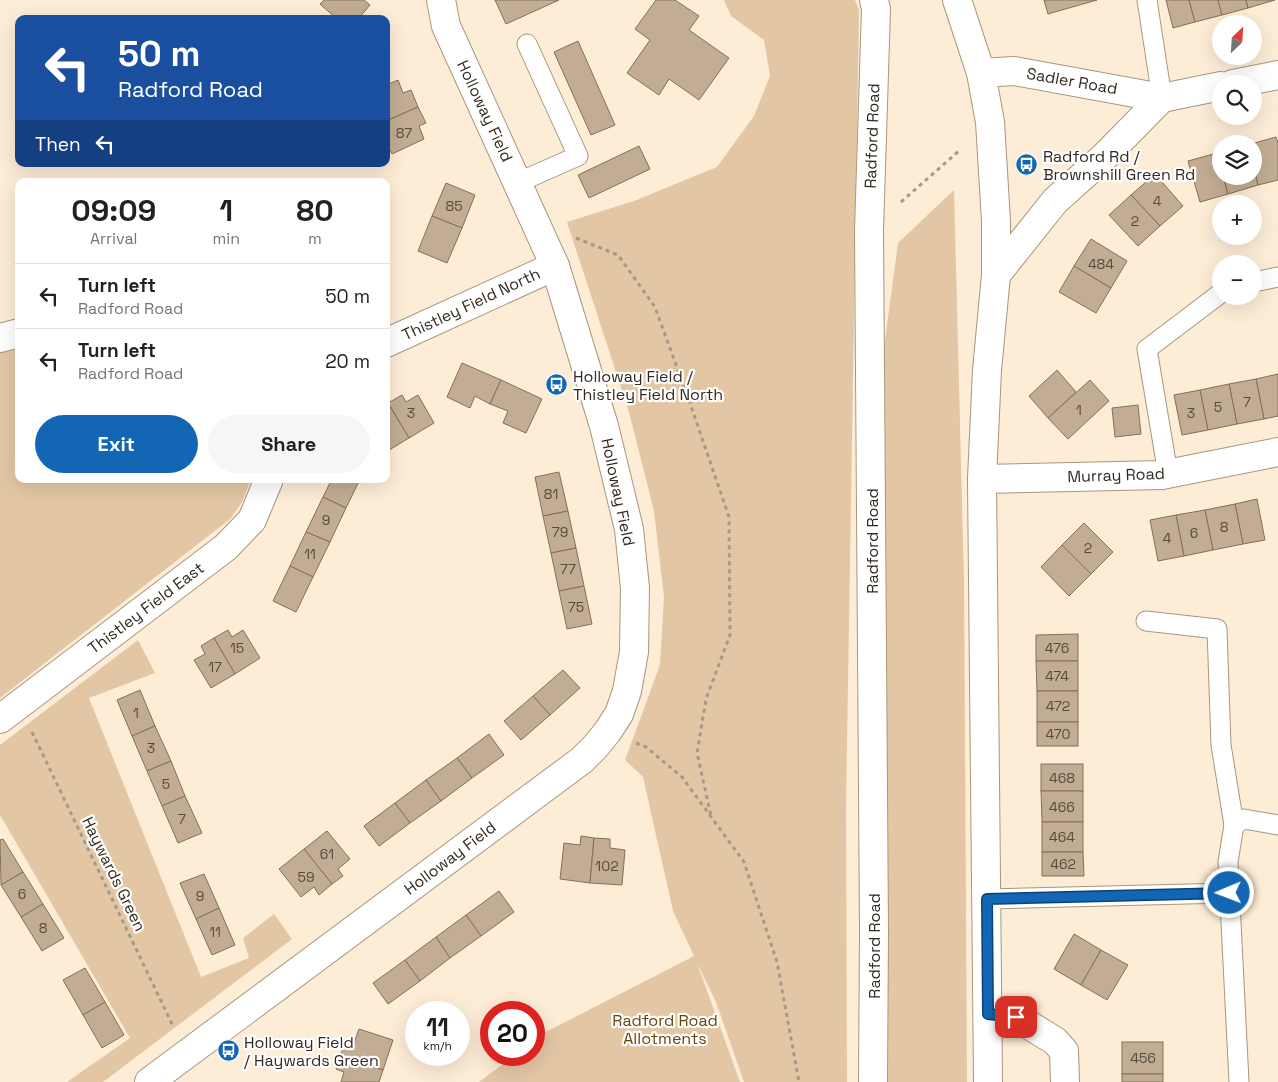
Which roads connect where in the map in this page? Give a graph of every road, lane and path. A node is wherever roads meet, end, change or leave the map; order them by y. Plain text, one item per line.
1 (441, 0) edge
2 (874, 0) edge
3 (957, 0) edge
4 (1147, 0) edge
5 (527, 44) dead end
6 (981, 73) junction
7 (1278, 76) edge
8 (1262, 79) edge
9 (1212, 88) edge
10 (1162, 98) junction
11 (990, 122) junction
12 (517, 182) junction
13 (534, 221) junction
14 (870, 230) junction
15 (555, 266) junction
16 (996, 275) junction
17 (1278, 276) edge
18 (1262, 280) edge
19 (1212, 300) edge
20 (15, 334) edge
21 (0, 338) edge
22 (390, 341) edge
23 (1278, 452) edge
24 (1168, 474) junction
25 (982, 480) junction
26 (267, 483) edge
27 (1146, 621) dead end
28 (10, 712) edge
29 (608, 731) junction
30 (711, 816) junction
31 (1234, 825) junction
32 (1278, 825) edge
33 (1229, 893) junction
34 (987, 899) junction
35 (988, 1014) junction
36 (187, 1054) junction
37 (149, 1082) edge
38 (799, 1082) edge
39 (874, 1082) edge
40 (988, 1082) edge
41 (1065, 1082) edge
42 (1239, 1082) edge

1 - 12 street, Holloway Field
2 - 14 street, Radford Road
3 - 6 street
4 - 10 lane
5 - 12 lane
6 - 10 street, Sadler Road
6 - 11 street
7 - 8 street
9 - 10 street, Sadler Road
10 - 16 street
11 - 14 path
11 - 16 street
12 - 13 street, Holloway Field
13 - 15 street, Holloway Field
13 - 30 path
14 - 39 street, Radford Road
15 - 22 street, Thistley Field North
15 - 29 street, Holloway Field
16 - 25 street
17 - 18 lane
19 - 24 lane
20 - 21 street
23 - 24 street, Murray Road
24 - 25 street, Murray Road
25 - 34 street
26 - 28 street, Thistley Field East
27 - 31 lane
28 - 36 path, Haywards Green
29 - 30 path
29 - 36 street, Holloway Field
30 - 38 path
31 - 32 lane
31 - 33 lane
33 - 34 lane
33 - 42 lane
34 - 35 street
35 - 40 street
35 - 41 street
36 - 37 street, Holloway Field

